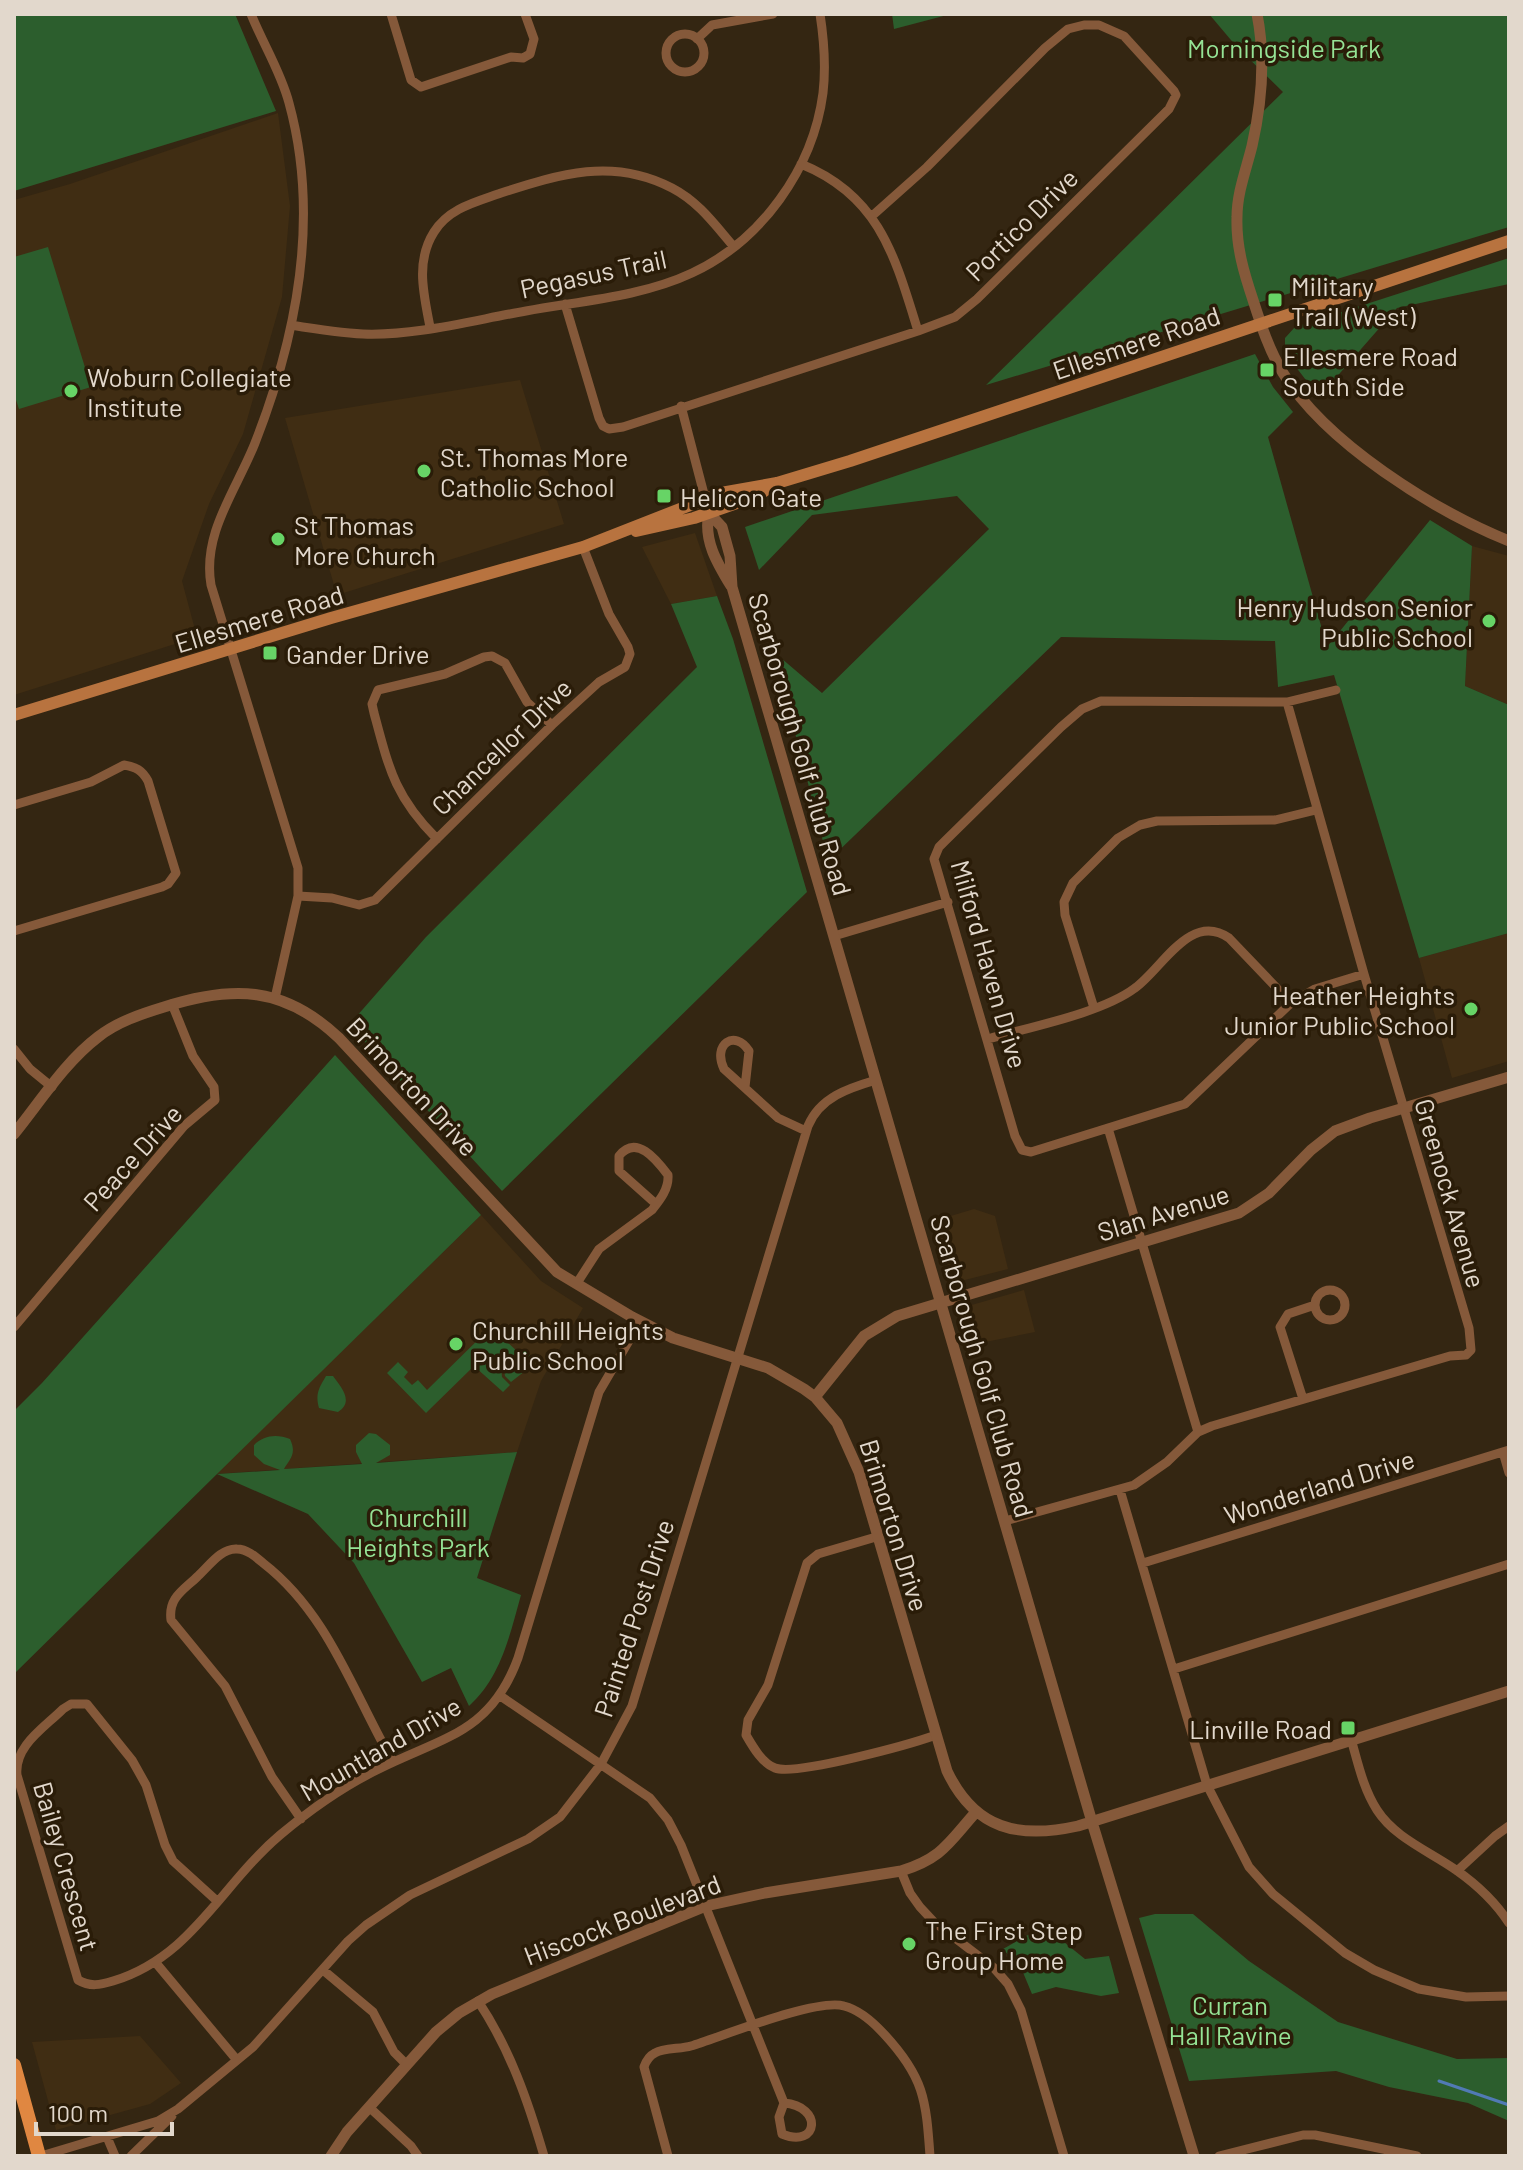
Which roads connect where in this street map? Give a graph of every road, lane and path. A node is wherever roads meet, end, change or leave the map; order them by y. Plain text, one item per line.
1 (251, 14) edge
2 (391, 14) edge
3 (525, 14) edge
4 (773, 14) edge
5 (820, 14) edge
6 (1257, 14) edge
7 (697, 39) junction
8 (801, 164) junction
9 (872, 216) junction
10 (1509, 241) edge
11 (734, 247) junction
12 (565, 304) junction
13 (1260, 323) junction
14 (291, 325) junction
15 (430, 327) junction
16 (918, 331) junction
17 (681, 406) junction
18 (777, 483) junction
19 (705, 498) junction
20 (709, 513) junction
21 (610, 537) junction
22 (1509, 541) edge
23 (583, 547) junction
24 (232, 649) junction
25 (1336, 690) dead end
26 (1287, 702) junction
27 (14, 715) edge
28 (552, 725) junction
29 (14, 805) edge
30 (1316, 810) junction
31 (437, 839) junction
32 (298, 896) junction
33 (948, 902) junction
34 (14, 931) edge
35 (834, 936) junction
36 (1364, 974) junction
37 (275, 998) junction
38 (1291, 1003) junction
39 (172, 1004) junction
40 (1094, 1008) junction
41 (988, 1039) junction
42 (14, 1049) edge
43 (1509, 1077) edge
44 (876, 1080) junction
45 (52, 1087) junction
46 (745, 1087) junction
47 (1403, 1107) junction
48 (1108, 1128) junction
49 (806, 1131) junction
50 (14, 1134) edge
51 (656, 1204) junction
52 (1141, 1243) junction
53 (577, 1283) junction
54 (942, 1303) junction
55 (1315, 1305) dead end
56 (640, 1322) junction
57 (14, 1327) edge
58 (738, 1361) junction
59 (815, 1397) junction
60 (1303, 1399) junction
61 (1198, 1432) junction
62 (1506, 1451) edge
63 (1509, 1473) edge
64 (1120, 1490) junction
65 (1005, 1521) junction
66 (876, 1537) junction
67 (1143, 1563) junction
68 (1509, 1564) edge
69 (1174, 1669) junction
70 (1509, 1691) edge
71 (499, 1695) junction
72 (936, 1735) junction
73 (1351, 1739) junction
74 (393, 1762) junction
75 (601, 1764) junction
76 (1207, 1785) junction
77 (976, 1812) junction
78 (301, 1819) junction
79 (1092, 1822) junction
80 (1509, 1826) edge
81 (901, 1871) junction
82 (1457, 1871) junction
83 (217, 1901) junction
84 (706, 1906) junction
85 (1509, 1923) edge
86 (156, 1963) junction
87 (323, 1970) junction
88 (82, 1983) joint
89 (1509, 1996) edge
90 (478, 2001) junction
91 (753, 2026) junction
92 (236, 2059) junction
93 (406, 2064) junction
94 (14, 2065) edge
95 (784, 2103) dead end
96 (370, 2108) junction
97 (178, 2109) junction
98 (107, 2137) junction
99 (40, 2156) edge
100 (115, 2156) edge
101 (131, 2156) edge
102 (331, 2156) edge
103 (418, 2156) edge
104 (544, 2156) edge
105 (668, 2156) edge
106 (930, 2156) edge
107 (1064, 2156) edge
108 (1194, 2156) edge
109 (1219, 2156) edge
110 (1417, 2156) edge

1 - 14 street
2 - 3 street
4 - 7 street
5 - 8 street, Pegasus Trail
6 - 13 street
7 - 7 street
8 - 9 street
8 - 11 street, Pegasus Trail
9 - 16 street
9 - 16 street, Portico Drive
10 - 13 main road, Ellesmere Road
11 - 12 street, Pegasus Trail
11 - 15 street
12 - 15 street, Pegasus Trail
12 - 17 street, Portico Drive
13 - 18 main road, Ellesmere Road
13 - 22 street
14 - 15 street, Pegasus Trail
14 - 24 street
16 - 17 street, Portico Drive
17 - 19 street
18 - 19 main road, Ellesmere Road
18 - 20 main road, Ellesmere Road
19 - 20 street, Scarborough Golf Club Road
19 - 21 main road, Ellesmere Road
20 - 21 main road, Ellesmere Road
20 - 35 street, Scarborough Golf Club Road
21 - 23 main road, Ellesmere Road
23 - 24 main road, Ellesmere Road
23 - 28 street, Chancellor Drive
24 - 27 main road, Ellesmere Road
24 - 32 street
25 - 26 street, Milford Haven Drive
26 - 30 street, Greenock Avenue
26 - 33 street, Milford Haven Drive
28 - 31 street, Chancellor Drive
28 - 31 street
29 - 34 street
30 - 36 street, Greenock Avenue
30 - 40 street
31 - 32 street, Chancellor Drive
32 - 37 street
33 - 35 street
33 - 41 street, Milford Haven Drive
35 - 44 street, Scarborough Golf Club Road
36 - 38 street, Milford Haven Drive
36 - 47 street, Greenock Avenue
37 - 39 street, Brimorton Drive
37 - 53 street, Brimorton Drive
38 - 40 street
38 - 48 street, Milford Haven Drive
39 - 45 street, Brimorton Drive
39 - 57 street, Peace Drive
40 - 41 street
41 - 48 street, Milford Haven Drive
42 - 45 street
43 - 47 street, Slan Avenue
44 - 49 street, Painted Post Drive
44 - 54 street, Scarborough Golf Club Road
45 - 50 street, Brimorton Drive
46 - 46 street
46 - 49 street
47 - 52 street, Slan Avenue
47 - 60 street, Greenock Avenue
48 - 52 street
49 - 58 street, Painted Post Drive
51 - 51 street
51 - 53 street
52 - 54 street, Slan Avenue
52 - 61 street
53 - 56 street, Brimorton Drive
54 - 59 street, Slan Avenue
54 - 65 street, Scarborough Golf Club Road
55 - 60 street
56 - 58 street, Brimorton Drive
56 - 71 street, Mountland Drive
58 - 59 street, Brimorton Drive
58 - 75 street, Painted Post Drive
59 - 66 street, Brimorton Drive
60 - 61 street, Greenock Avenue
61 - 64 street, Greenock Avenue
62 - 63 street
62 - 67 street, Wonderland Drive
64 - 65 street, Greenock Avenue
64 - 67 street
65 - 79 street, Scarborough Golf Club Road
66 - 72 street, Brimorton Drive
66 - 72 street
67 - 69 street
68 - 69 street
69 - 76 street
70 - 73 street, Brimorton Drive
71 - 74 street, Mountland Drive
71 - 75 street
72 - 77 street, Brimorton Drive
73 - 76 street, Brimorton Drive
73 - 82 street
74 - 78 street, Mountland Drive
74 - 78 street
75 - 84 street
75 - 87 street, Painted Post Drive
76 - 79 street, Brimorton Drive
76 - 89 street
77 - 79 street, Brimorton Drive
77 - 81 street, Hiscock Boulevard
78 - 83 street, Mountland Drive
79 - 108 street, Scarborough Golf Club Road
80 - 82 street
81 - 84 street, Hiscock Boulevard
81 - 107 street
82 - 85 street
83 - 86 street, Mountland Drive
83 - 88 street, Bailey Crescent
84 - 90 street, Hiscock Boulevard
84 - 91 street
86 - 88 street, Mountland Drive
86 - 92 street
87 - 92 street, Painted Post Drive
87 - 93 street
90 - 93 street, Hiscock Boulevard
90 - 104 street
91 - 95 street
91 - 105 street
91 - 106 street
92 - 97 street, Painted Post Drive
93 - 96 street, Hiscock Boulevard
94 - 99 main road
96 - 102 street, Hiscock Boulevard
96 - 103 street
97 - 98 street, Painted Post Drive
97 - 101 street, Painted Post Drive
98 - 99 street, Painted Post Drive
98 - 100 street
109 - 110 street

